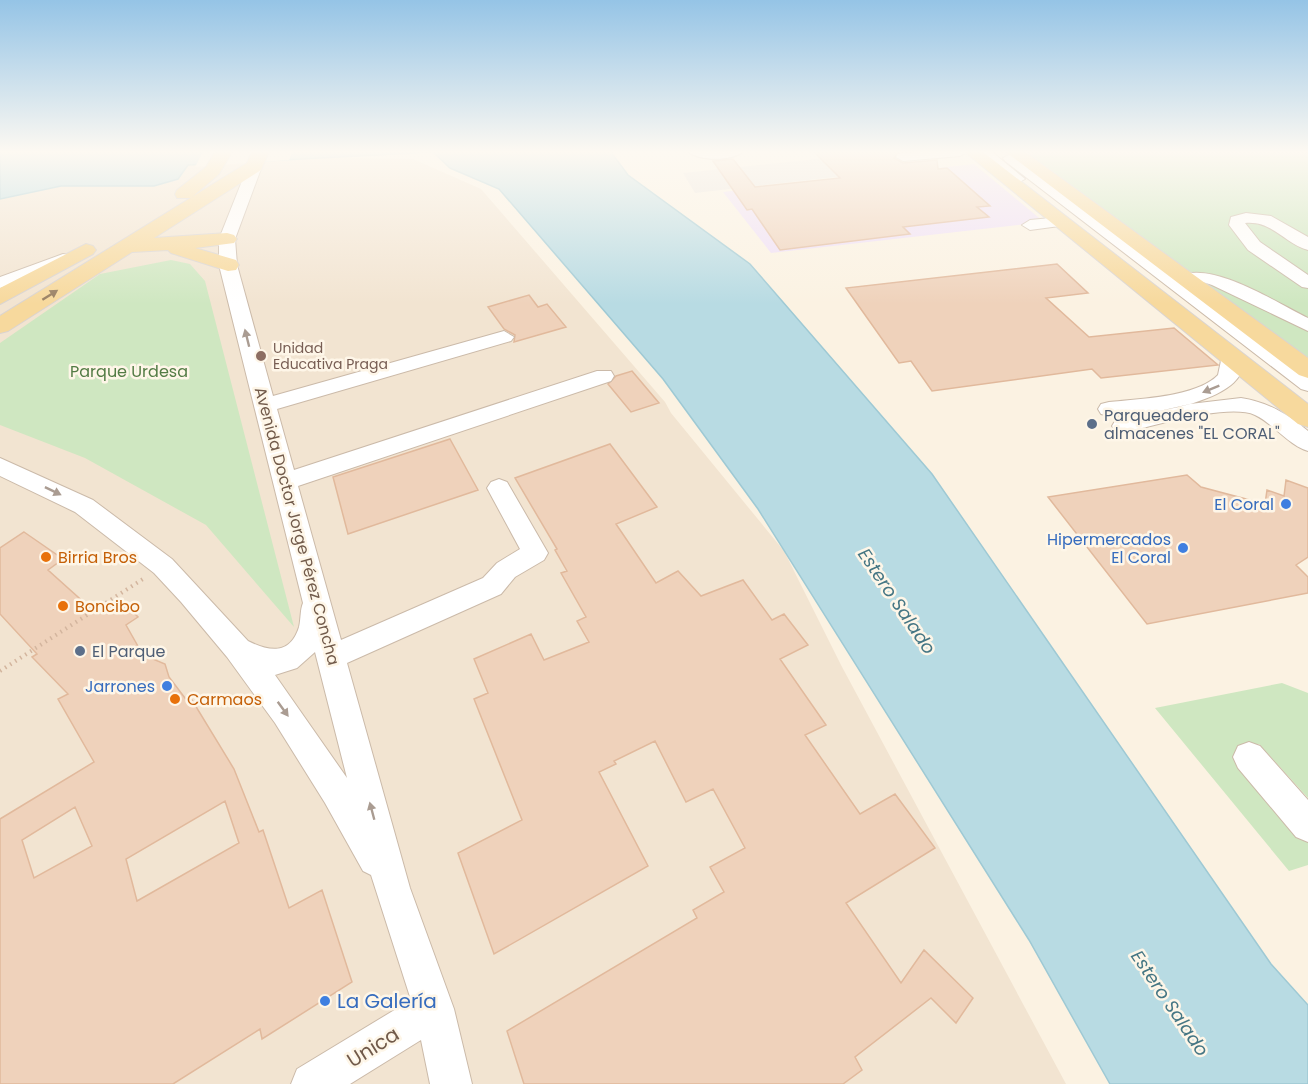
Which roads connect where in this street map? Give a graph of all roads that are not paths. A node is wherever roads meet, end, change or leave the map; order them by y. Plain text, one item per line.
1 (171, 203) edge
2 (194, 203) edge
3 (241, 203) edge
4 (1037, 203) edge
5 (1048, 203) edge
6 (1069, 203) edge
7 (1082, 203) edge
8 (1061, 222) junction
9 (1029, 225) dead end
10 (227, 239) junction
11 (1308, 245) edge
12 (130, 246) junction
13 (154, 246) junction
14 (88, 248) junction
15 (228, 265) junction
16 (1185, 279) junction
17 (0, 283) edge
18 (1308, 283) edge
19 (0, 297) edge
20 (1308, 325) edge
21 (0, 326) edge
22 (504, 337) dead end
23 (1230, 355) junction
24 (1308, 370) edge
25 (604, 376) dead end
26 (1308, 384) edge
27 (1308, 405) edge
28 (264, 406) junction
29 (1152, 412) junction
30 (1116, 418) dead end
31 (1308, 418) edge
32 (1308, 443) edge
33 (0, 466) edge
34 (285, 482) junction
35 (500, 488) dead end
36 (312, 582) junction
37 (237, 648) junction
38 (332, 657) junction
39 (1249, 757) dead end
40 (1308, 825) edge
41 (392, 888) junction
42 (434, 1009) junction
43 (312, 1084) edge
44 (451, 1084) edge

1 - 14 main road
2 - 12 main road
3 - 10 street, Avenida Doctor Jorge Pérez Concha
4 - 8 main road
5 - 27 street
6 - 26 street
7 - 16 main road
8 - 9 street
8 - 23 main road
10 - 13 main road
10 - 15 street, Avenida Doctor Jorge Pérez Concha
11 - 18 street
12 - 13 main road
21 -> 12 main road
13 - 15 main road
14 - 17 street
14 - 19 main road
28 -> 15 street, Avenida Doctor Jorge Pérez Concha
16 - 20 street
16 - 24 main road
22 - 28 street
23 -> 29 street
23 - 31 main road
25 - 34 street
28 - 34 street, Avenida Doctor Jorge Pérez Concha
29 - 30 street
29 - 32 street
33 -> 37 street, Avenida Doctor Jorge Pérez Concha
34 - 36 street, Avenida Doctor Jorge Pérez Concha
35 - 38 street
36 - 37 street
36 - 38 street, Avenida Doctor Jorge Pérez Concha
37 -> 41 street, Avenida Doctor Jorge Pérez Concha
41 -> 38 street, Avenida Doctor Jorge Pérez Concha
39 - 40 street
41 - 42 street, Avenida Doctor Jorge Pérez Concha
42 - 43 street, Unica
42 - 44 street, Avenida Doctor Jorge Pérez Concha

